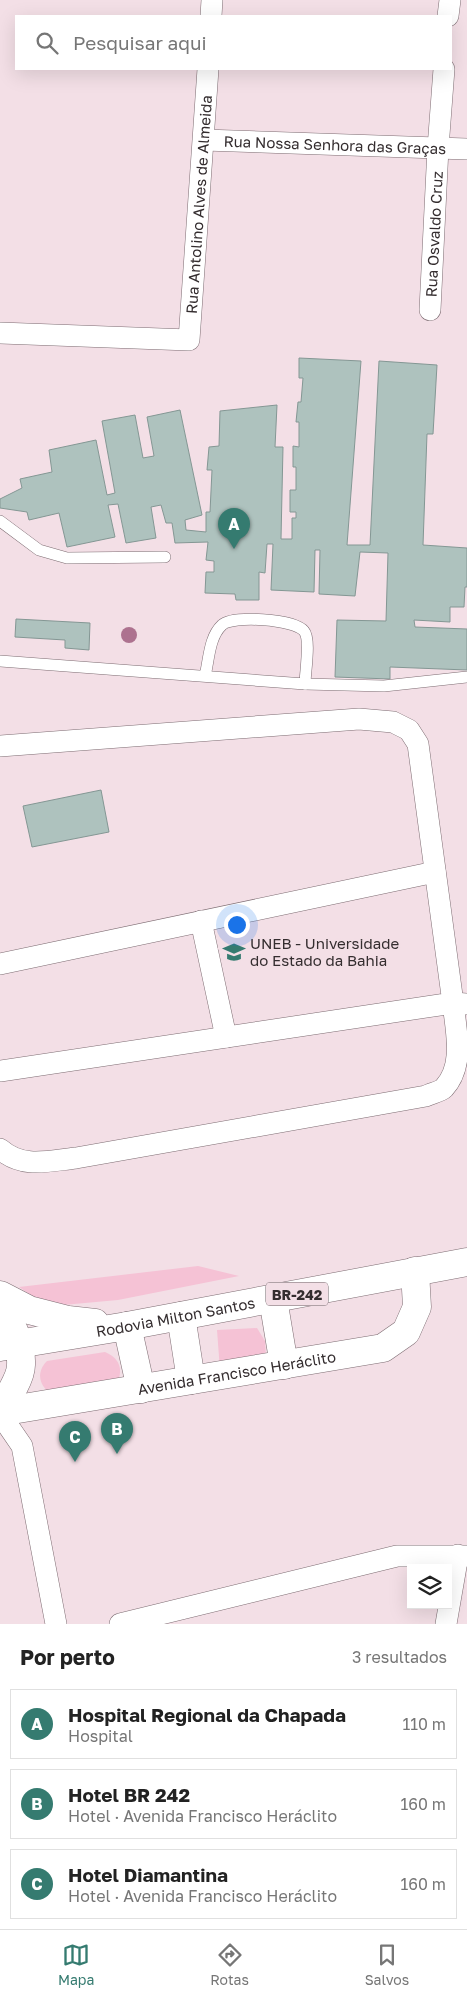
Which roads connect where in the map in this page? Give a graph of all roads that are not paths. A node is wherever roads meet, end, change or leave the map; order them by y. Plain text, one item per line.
1 (212, 0) edge
2 (450, 0) edge
3 (211, 15) edge
4 (448, 15) edge
5 (208, 70) edge
6 (444, 70) edge
7 (204, 140) junction
8 (438, 148) junction
9 (467, 149) edge
10 (430, 310) dead end
11 (0, 333) edge
12 (0, 521) edge
13 (165, 557) dead end
14 (0, 661) edge
15 (205, 676) junction
16 (467, 677) edge
17 (305, 684) junction
18 (0, 746) edge
19 (435, 872) junction
20 (201, 921) junction
21 (0, 964) edge
22 (460, 1003) edge
23 (226, 1037) junction
24 (0, 1072) edge
25 (0, 1149) edge
26 (467, 1262) edge
27 (415, 1272) junction
28 (0, 1295) edge
29 (273, 1299) junction
30 (0, 1308) edge
31 (181, 1316) junction
32 (127, 1326) junction
33 (9, 1345) edge
34 (284, 1365) junction
35 (191, 1380) junction
36 (141, 1389) junction
37 (0, 1412) edge
38 (462, 1556) edge
39 (56, 1624) edge
40 (120, 1624) edge
41 (446, 1624) edge

1 - 3 street
2 - 4 street
5 - 7 street, Rua Antolino Alves de Almeida
6 - 8 street, Rua Osvaldo Cruz
7 - 8 street, Rua Nossa Senhora das Graças
7 - 11 street, Rua Antolino Alves de Almeida
8 - 9 street, Rua Nossa Senhora das Graças
8 - 10 street, Rua Osvaldo Cruz
12 - 13 lane
14 - 15 lane
15 - 17 lane
15 - 17 lane
16 - 17 lane
18 - 19 street
19 - 20 street
19 - 22 street
20 - 21 street
20 - 23 street
22 - 23 street
22 - 25 street
23 - 24 street
26 - 27 main road, Rodovia Milton Santos / BR-242
27 - 29 main road, Rodovia Milton Santos / BR-242
27 - 34 main road, Avenida Francisco Heráclito
28 - 32 main road
29 - 31 main road, Rodovia Milton Santos / BR-242
29 - 34 main road
30 - 33 main road
31 - 32 main road, Rodovia Milton Santos / BR-242
31 - 35 main road
32 - 33 main road, Rodovia Milton Santos / BR-242
32 - 36 main road
33 - 37 main road
34 - 35 main road, Avenida Francisco Heráclito
35 - 36 main road, Avenida Francisco Heráclito
36 - 37 main road, Avenida Francisco Heráclito
37 - 39 street
38 - 40 street
38 - 41 street

